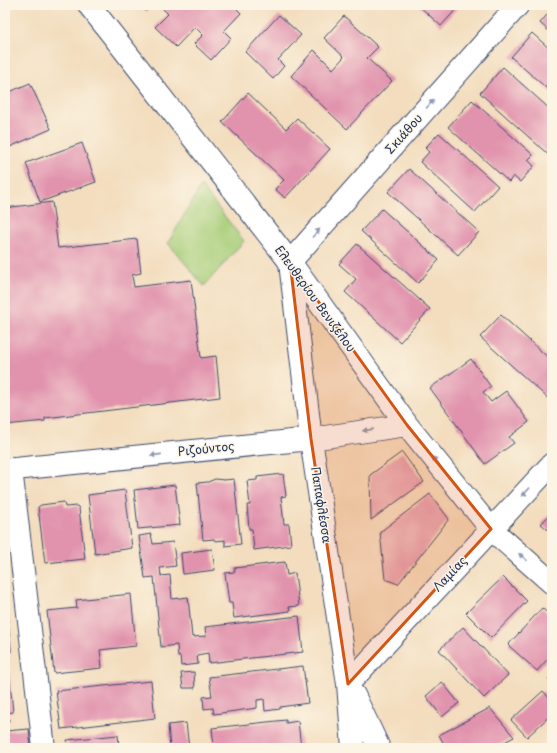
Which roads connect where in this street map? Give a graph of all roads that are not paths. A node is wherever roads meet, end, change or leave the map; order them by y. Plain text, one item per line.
1 (89, 5) edge
2 (518, 5) edge
3 (290, 262) junction
4 (407, 425) junction
5 (311, 439) junction
6 (552, 464) edge
7 (8, 470) edge
8 (491, 529) junction
9 (552, 582) edge
10 (348, 684) junction
11 (44, 748) edge
12 (353, 748) edge
13 (379, 748) edge

1 - 3 street, Ελευθερίου Βενιζέλου
3 -> 2 street, Σκιάθου
3 - 4 street, Ελευθερίου Βενιζέλου
3 - 5 street, Παπαφλέσσα
4 -> 5 street, Ριζούντος
8 -> 4 street, Ελευθερίου Βενιζέλου
5 -> 7 street, Ριζούντος
5 - 10 street, Παπαφλέσσα
6 -> 8 street, Λαμίας
7 - 11 street
9 -> 8 street, Ελευθερίου Βενιζέλου
8 - 10 street, Λαμίας
10 - 12 street, Παπαφλέσσα
10 - 13 street

